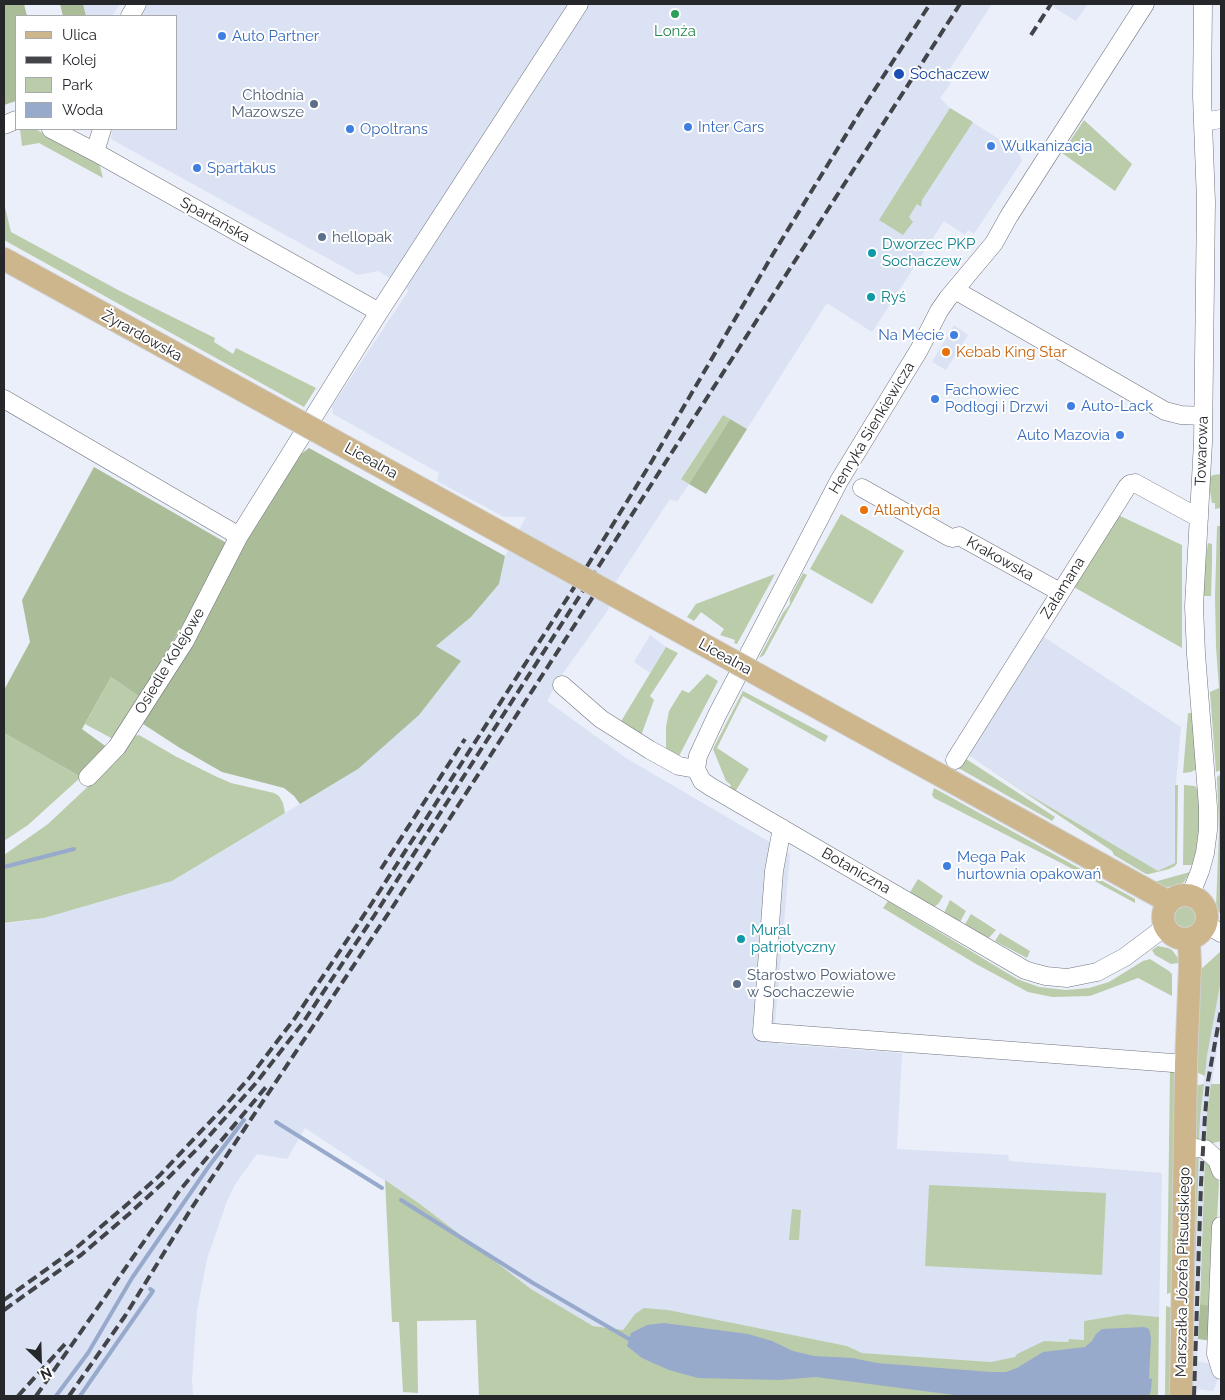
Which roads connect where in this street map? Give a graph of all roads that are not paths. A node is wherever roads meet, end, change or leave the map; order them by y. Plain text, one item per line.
1 (137, 4) edge
2 (579, 4) edge
3 (1144, 4) edge
4 (1202, 4) edge
5 (131, 15) edge
6 (1221, 119) edge
7 (1203, 122) junction
8 (53, 130) edge
9 (102, 130) edge
10 (95, 152) junction
11 (4, 259) edge
12 (955, 290) junction
13 (379, 312) junction
14 (4, 398) edge
15 (282, 412) joint
16 (1203, 416) junction
17 (862, 488) dead end
18 (1199, 518) junction
19 (239, 536) junction
20 (1060, 592) junction
21 (745, 661) junction
22 (562, 685) dead end
23 (696, 769) junction
24 (946, 769) junction
25 (88, 777) dead end
26 (782, 828) junction
27 (1190, 896) junction
28 (1169, 902) junction
29 (1165, 927) junction
30 (1213, 929) edge
31 (1189, 938) junction
32 (1186, 1064) junction
33 (1185, 1147) junction
34 (1221, 1171) edge
35 (1221, 1226) edge
36 (1221, 1370) edge
37 (1181, 1396) edge

1 - 5 street
2 - 13 street
3 - 12 street, Henryka Sienkiewicza
4 - 7 street, Towarowa
6 - 7 street
7 - 16 street, Towarowa
8 - 10 street, Spartańska
9 - 10 street
10 - 13 street, Spartańska
11 - 15 main road, Żyrardowska
12 - 16 street
12 - 21 street, Henryka Sienkiewicza
13 - 19 street, Osiedle Kolejowe
14 - 19 street
15 - 24 main road, Licealna, bridge
16 - 18 street, Towarowa
17 - 20 street, Krakowska
18 - 20 street, Załamana
18 - 27 street, Towarowa
19 - 25 street, Osiedle Kolejowe
20 - 24 street, Załamana
21 - 23 street, Henryka Sienkiewicza
21 - 24 street, Licealna
22 - 23 street
23 - 26 street, Botaniczna
24 - 28 main road, Licealna
26 - 29 street, Botaniczna
26 - 32 street
27 - 28 main road
27 - 30 main road
28 - 29 main road
29 - 31 main road
30 - 31 main road
31 - 32 main road, Marszałka Józefa Piłsudskiego
32 - 33 main road, Marszałka Józefa Piłsudskiego
33 - 34 street, Marszałka Józefa Piłsudskiego
33 - 37 main road, Marszałka Józefa Piłsudskiego
35 - 36 street

